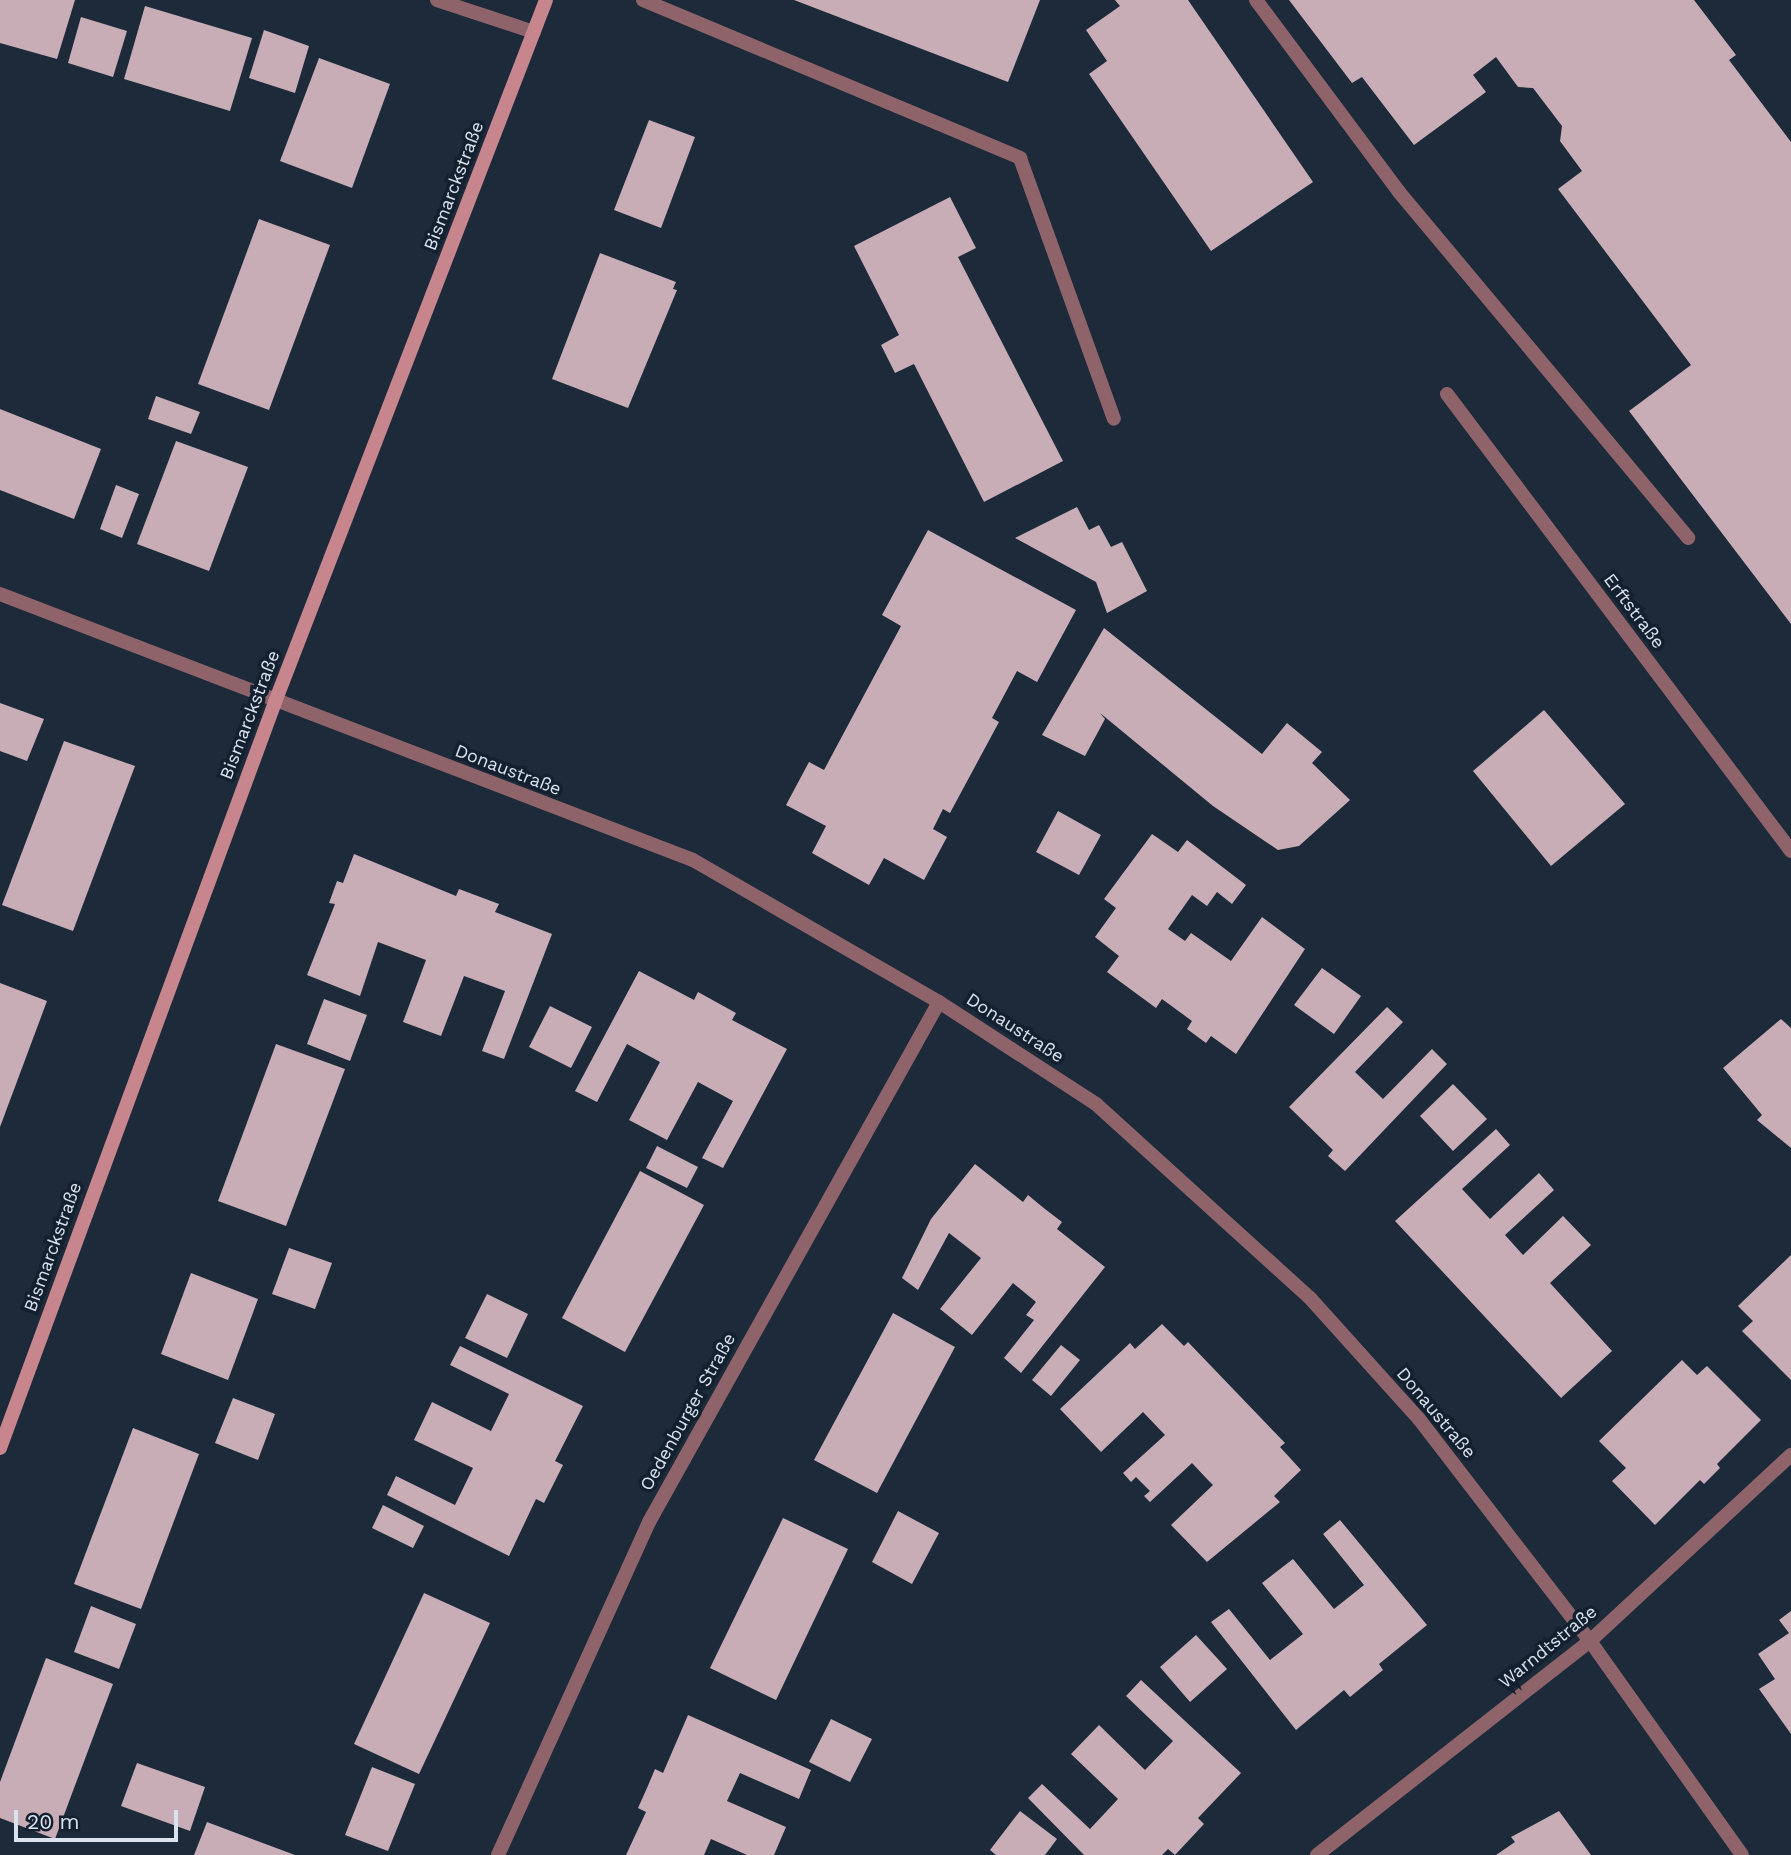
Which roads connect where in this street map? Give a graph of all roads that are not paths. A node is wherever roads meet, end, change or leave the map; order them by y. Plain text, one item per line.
1 (437, 0) edge
2 (546, 0) edge
3 (643, 0) edge
4 (1256, 0) edge
5 (534, 32) junction
6 (1447, 394) dead end
7 (1114, 419) dead end
8 (1688, 538) dead end
9 (0, 594) edge
10 (275, 702) junction
11 (1791, 851) edge
12 (939, 1002) junction
13 (0, 1448) edge
14 (1791, 1455) edge
15 (1590, 1641) junction
16 (498, 1855) edge
17 (1317, 1855) edge
18 (1742, 1855) edge

1 - 5 street
2 - 5 main road, Bismarckstraße
3 - 7 street
4 - 8 street
5 - 10 main road, Bismarckstraße
6 - 11 street, Erftstraße
9 - 10 street, Donaustraße
10 - 12 street, Donaustraße
10 - 13 main road, Bismarckstraße
12 - 15 street, Donaustraße
12 - 16 street, Oedenburger Straße
14 - 15 street, Warndtstraße
15 - 17 street, Warndtstraße
15 - 18 street, Donaustraße

